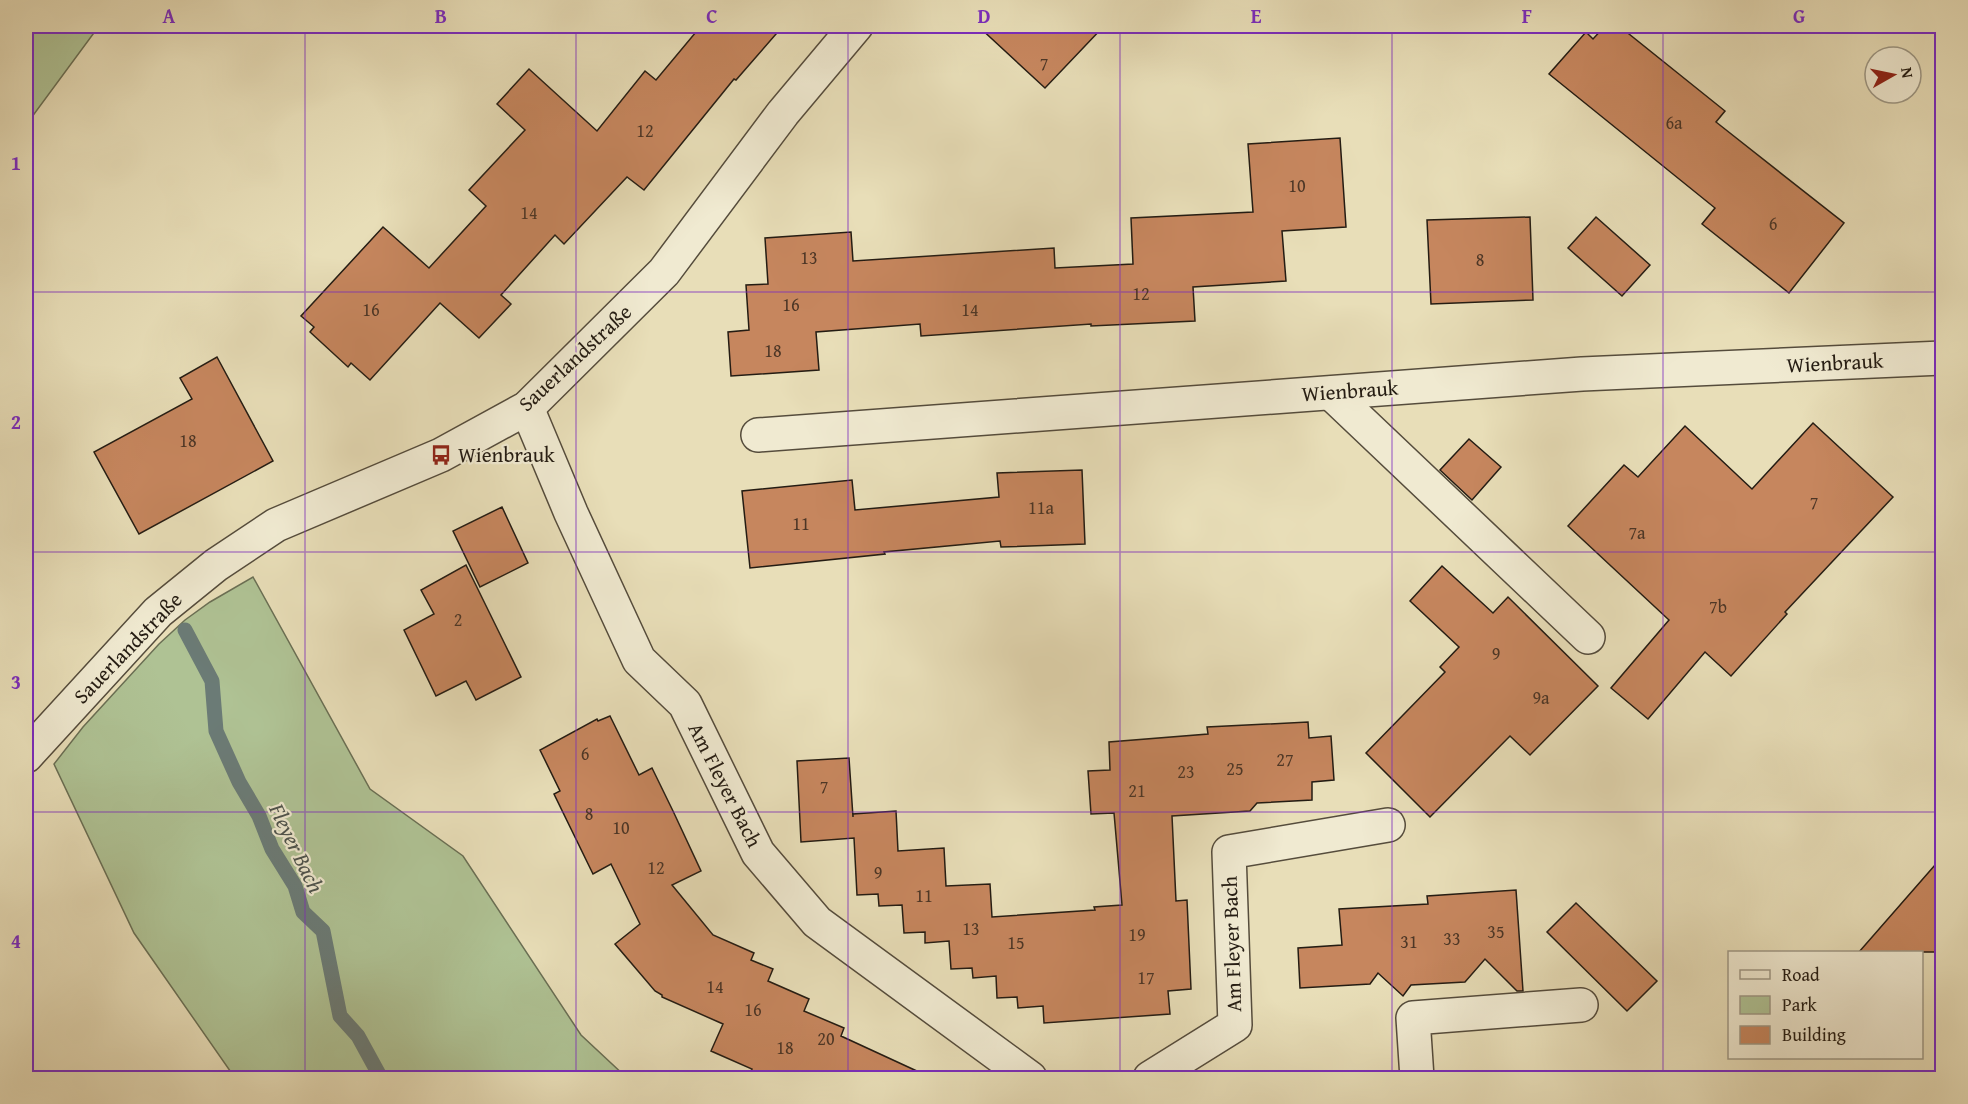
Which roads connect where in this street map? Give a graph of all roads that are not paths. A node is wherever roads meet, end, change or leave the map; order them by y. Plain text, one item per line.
1 (856, 26) edge
2 (1942, 358) edge
3 (1331, 393) junction
4 (527, 408) junction
5 (758, 435) dead end
6 (1588, 637) dead end
7 (26, 756) edge
8 (1388, 825) dead end
9 (1581, 1005) dead end
10 (1030, 1078) edge
11 (1150, 1078) edge
12 (1417, 1078) edge

1 - 4 street, Sauerlandstraße
2 - 3 street, Wienbrauk
3 - 5 street, Wienbrauk
3 - 6 street
4 - 7 street, Sauerlandstraße
4 - 10 street, Am Fleyer Bach
8 - 11 street, Am Fleyer Bach
9 - 12 street

